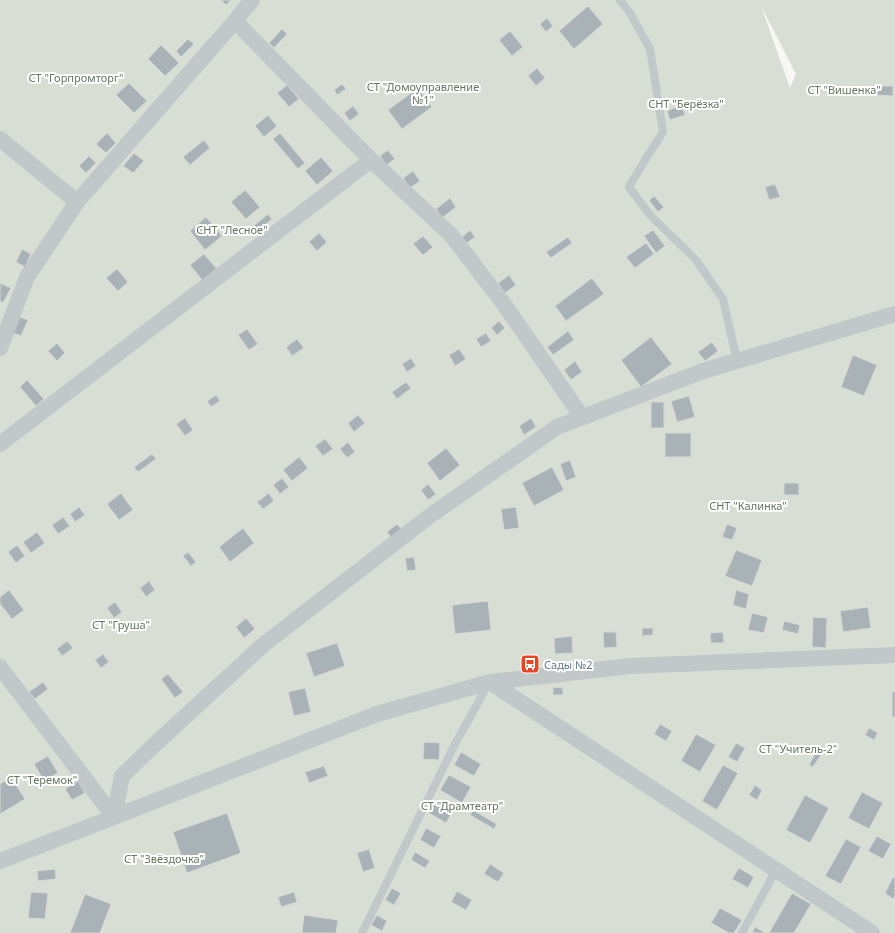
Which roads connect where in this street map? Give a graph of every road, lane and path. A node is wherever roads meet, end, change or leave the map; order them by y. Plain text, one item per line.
1 (620, 0) edge
2 (251, 1) edge
3 (235, 21) junction
4 (0, 139) edge
5 (371, 160) junction
6 (77, 202) junction
7 (895, 314) edge
8 (0, 348) edge
9 (737, 360) junction
10 (582, 417) junction
11 (0, 444) edge
12 (895, 656) edge
13 (0, 667) edge
14 (490, 682) junction
15 (114, 817) junction
16 (0, 860) edge
17 (776, 870) junction
18 (362, 933) edge
19 (742, 933) edge
20 (872, 933) edge

1 - 9 lane
2 - 3 street
3 - 5 street
3 - 6 street
4 - 6 street
5 - 10 street
5 - 11 street
6 - 8 street
7 - 9 street
9 - 10 street
10 - 15 street
12 - 14 street
13 - 15 street
14 - 15 street
14 - 17 street
14 - 18 lane
15 - 16 street
17 - 19 lane
17 - 20 street

